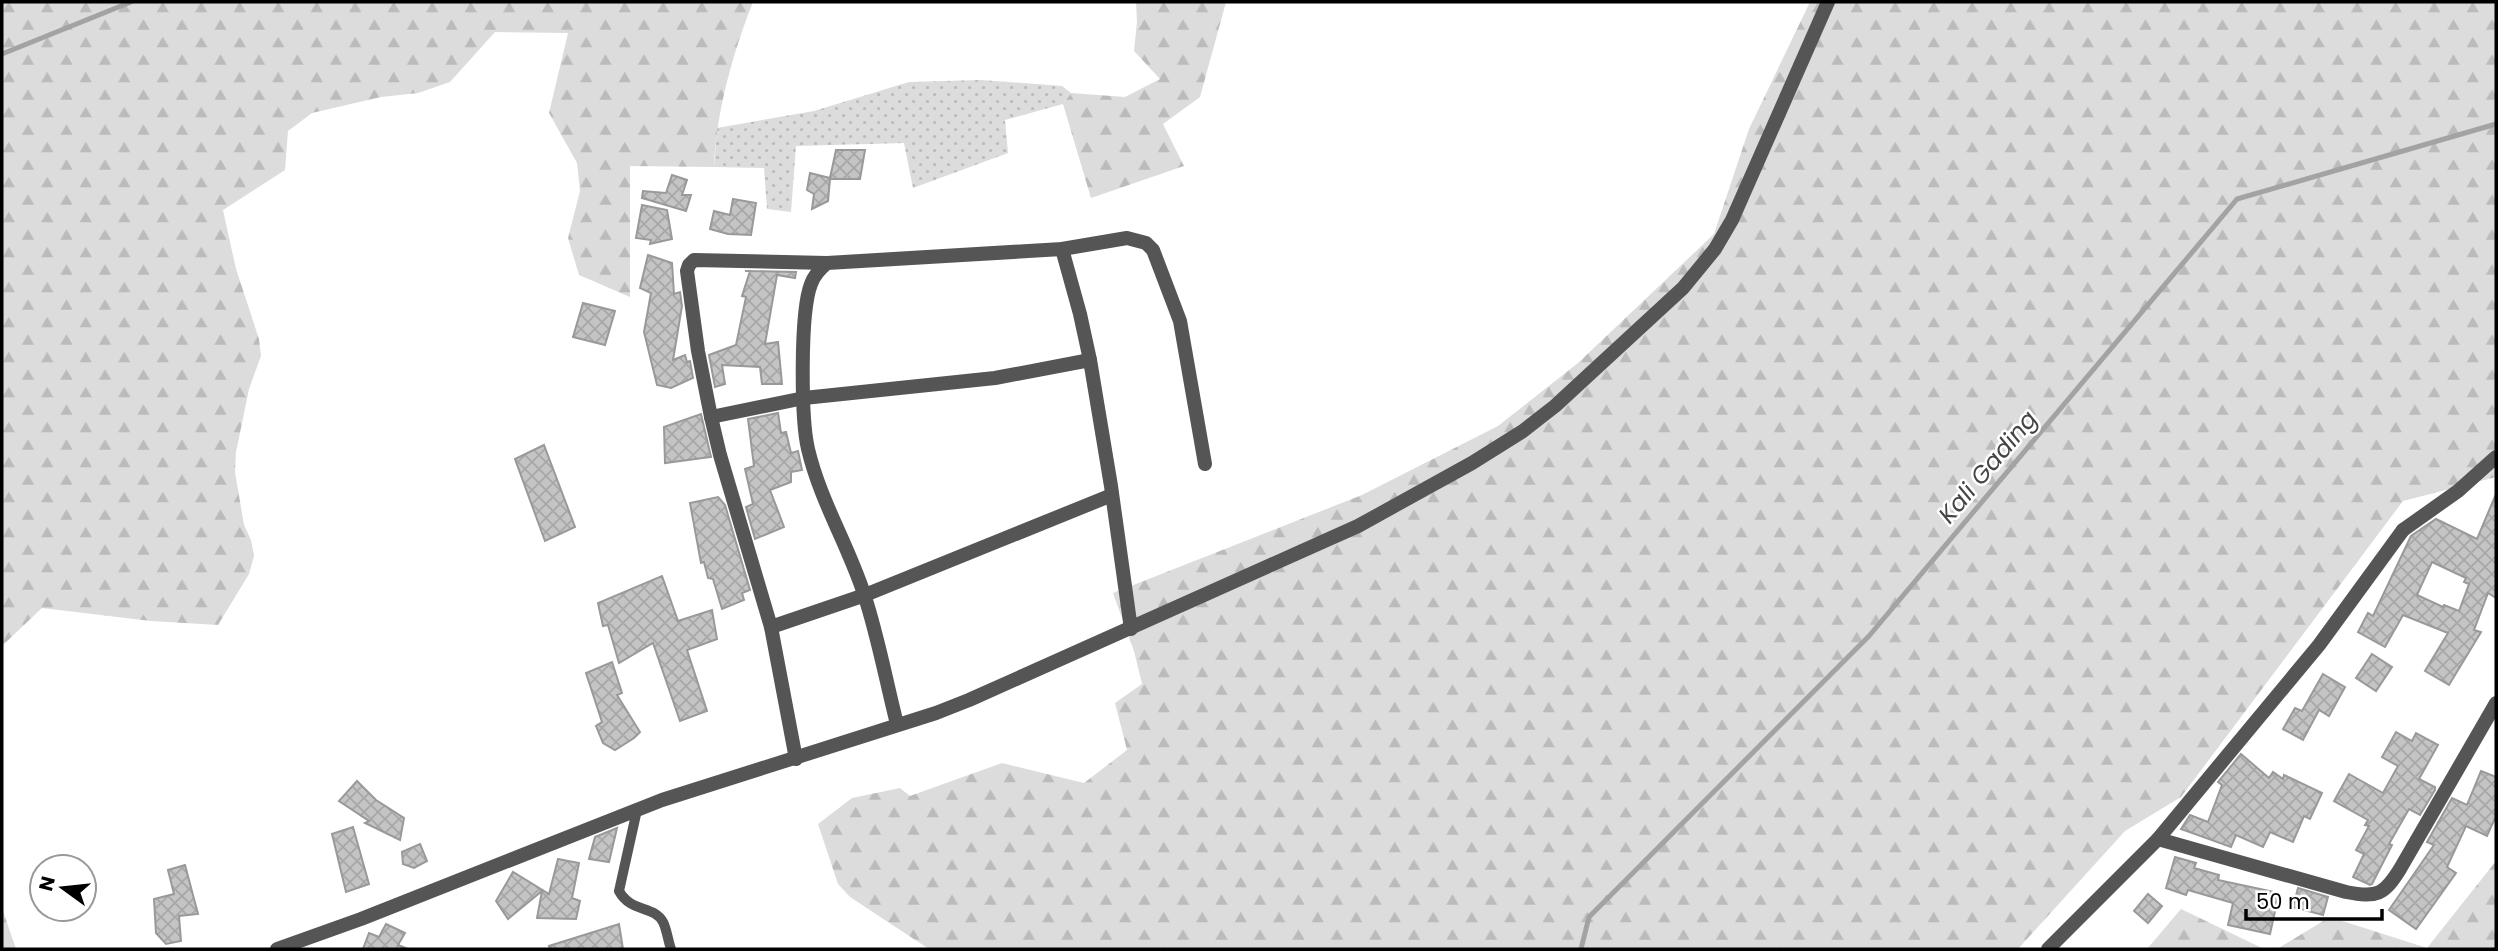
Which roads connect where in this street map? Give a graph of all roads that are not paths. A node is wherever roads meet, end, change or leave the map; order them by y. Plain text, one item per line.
1 (1828, 2) edge
2 (1062, 249) junction
3 (827, 263) junction
4 (1090, 360) junction
5 (804, 398) junction
6 (711, 417) junction
7 (2496, 457) edge
8 (1205, 464) dead end
9 (1112, 495) junction
10 (864, 595) junction
11 (771, 627) junction
12 (1131, 629) junction
13 (2496, 703) edge
14 (897, 724) junction
15 (796, 758) junction
16 (637, 810) junction
17 (2158, 839) junction
18 (277, 949) edge
19 (671, 949) edge
20 (2049, 949) edge

1 - 12 street
2 - 3 street
2 - 4 street
2 - 8 street
3 - 5 street
3 - 6 street
4 - 5 street
4 - 9 street
5 - 6 street
5 - 10 street
6 - 11 street
7 - 17 street
9 - 10 street
9 - 12 street
10 - 11 street
10 - 14 street
11 - 15 street
12 - 14 street
13 - 17 street
14 - 15 street
15 - 16 street
16 - 18 street
16 - 19 lane
17 - 20 street

